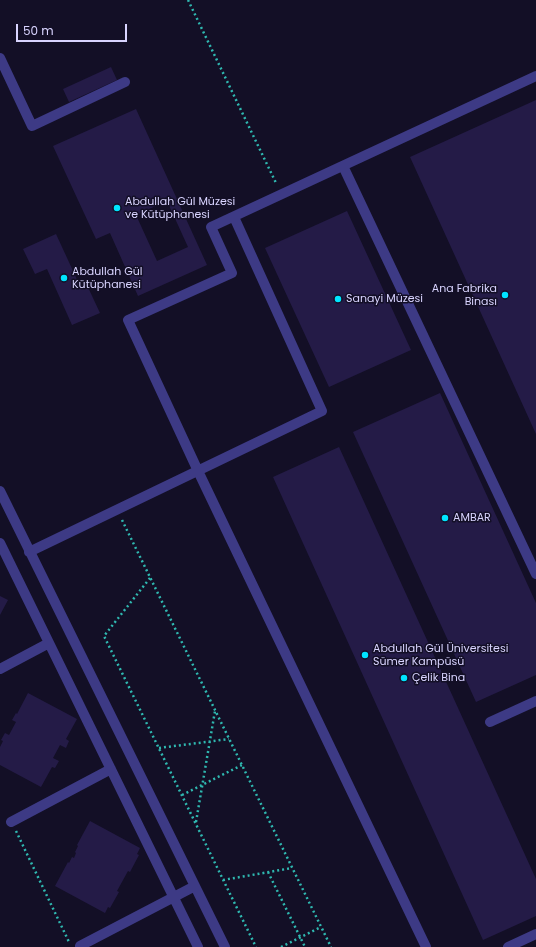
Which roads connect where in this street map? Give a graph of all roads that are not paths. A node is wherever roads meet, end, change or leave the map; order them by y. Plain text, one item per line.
1 (0, 58) edge
2 (536, 76) edge
3 (125, 82) dead end
4 (343, 166) junction
5 (234, 217) junction
6 (198, 471) junction
7 (0, 491) edge
8 (3, 503) edge
9 (0, 543) edge
10 (29, 552) junction
11 (536, 574) edge
12 (49, 643) junction
13 (0, 669) edge
14 (536, 701) edge
15 (490, 722) dead end
16 (111, 770) junction
17 (12, 822) road end
18 (195, 886) junction
19 (174, 897) junction
20 (536, 934) edge
21 (76, 946) edge
22 (198, 947) edge
23 (225, 947) edge
24 (426, 947) edge
25 (508, 947) edge

1 - 3 street
2 - 4 street
4 - 5 street
4 - 11 street
5 - 6 street
5 - 6 street
6 - 10 street
6 - 24 street
7 - 8 street
8 - 10 street
9 - 12 street
10 - 18 street
12 - 13 street
12 - 16 street
14 - 15 street
16 - 17 street
16 - 19 street
18 - 19 street
18 - 23 street
19 - 21 street
19 - 22 street
20 - 25 street

